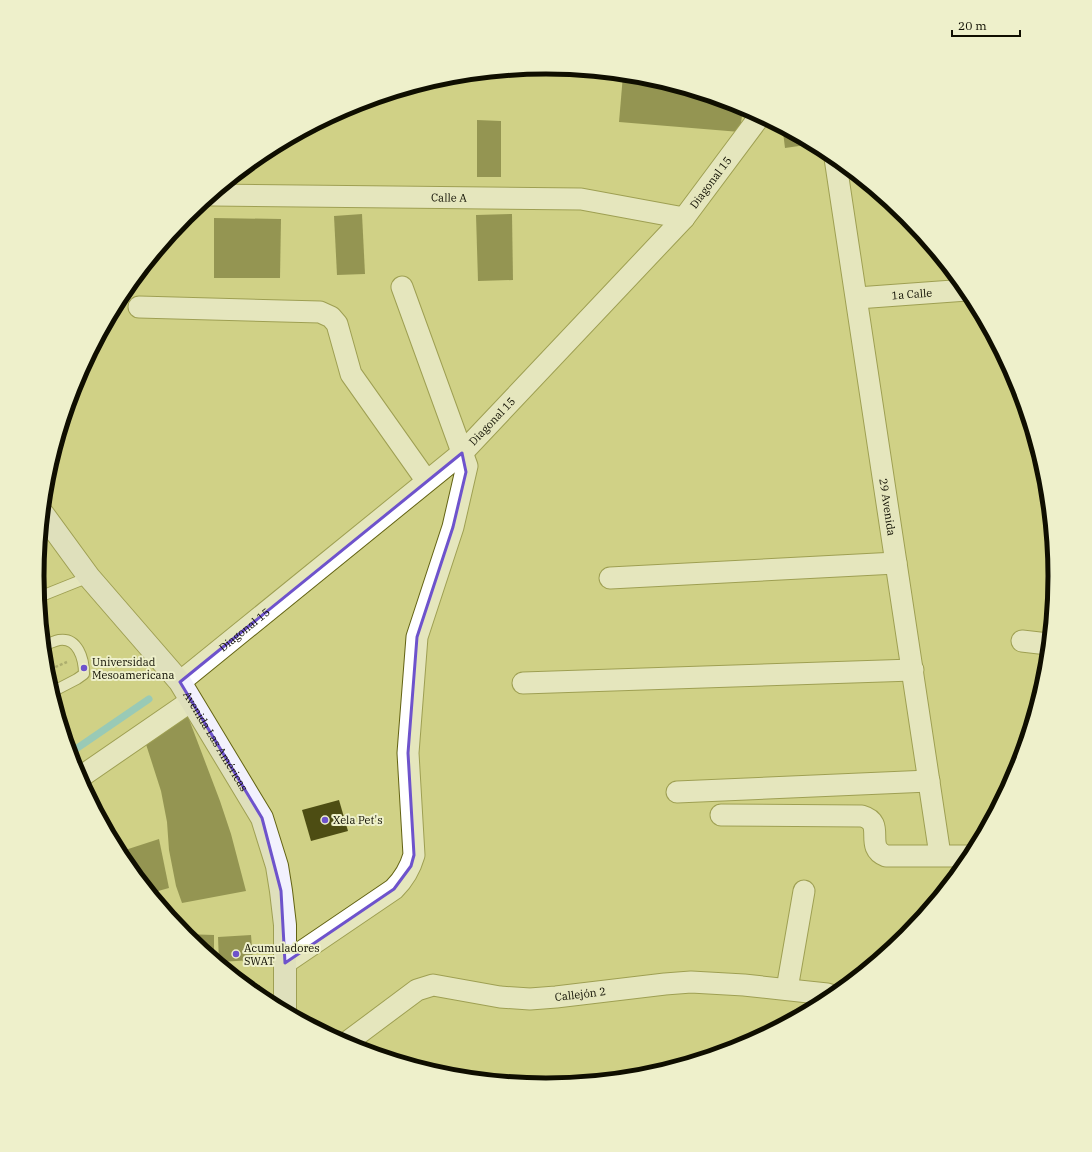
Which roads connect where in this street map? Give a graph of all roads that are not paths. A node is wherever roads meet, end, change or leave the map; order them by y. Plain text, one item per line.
1 (757, 121) edge
2 (837, 168) edge
3 (220, 195) edge
4 (684, 218) junction
5 (402, 287) dead end
6 (959, 291) edge
7 (857, 298) junction
8 (139, 307) dead end
9 (462, 453) junction
10 (426, 480) junction
11 (47, 520) edge
12 (896, 563) junction
13 (89, 577) junction
14 (610, 578) dead end
15 (45, 594) edge
16 (1022, 641) dead end
17 (48, 644) edge
18 (1044, 644) edge
19 (913, 670) junction
20 (180, 682) junction
21 (523, 684) dead end
22 (57, 689) edge
23 (191, 701) junction
24 (85, 775) edge
25 (929, 781) junction
26 (677, 792) dead end
27 (721, 815) dead end
28 (940, 855) junction
29 (962, 856) edge
30 (804, 891) dead end
31 (285, 963) junction
32 (787, 988) junction
33 (823, 994) edge
34 (285, 1005) edge
35 (352, 1039) edge

1 - 4 street, Diagonal 15
2 - 7 street, 29 Avenida
3 - 4 street, Calle A
4 - 9 street, Diagonal 15
5 - 9 street
6 - 7 street, 1a Calle
7 - 12 street, 29 Avenida
8 - 10 street
9 - 10 street, Diagonal 15
9 - 31 street
10 - 20 street, Diagonal 15
11 - 13 main road, Avenida Las Américas
12 - 14 street
12 - 19 street, 29 Avenida
13 - 15 lane
13 - 20 main road, Avenida Las Américas
16 - 18 street
17 - 22 lane
19 - 21 street
19 - 25 street, 29 Avenida
20 - 23 main road, Avenida Las Américas
23 - 24 street
23 - 31 main road, Avenida Las Américas
25 - 26 street
25 - 28 street, 29 Avenida
27 - 28 street
28 - 29 street
30 - 32 street
31 - 34 main road, Avenida Las Américas
32 - 33 street, Callejón 2
32 - 35 street, Callejón 2

